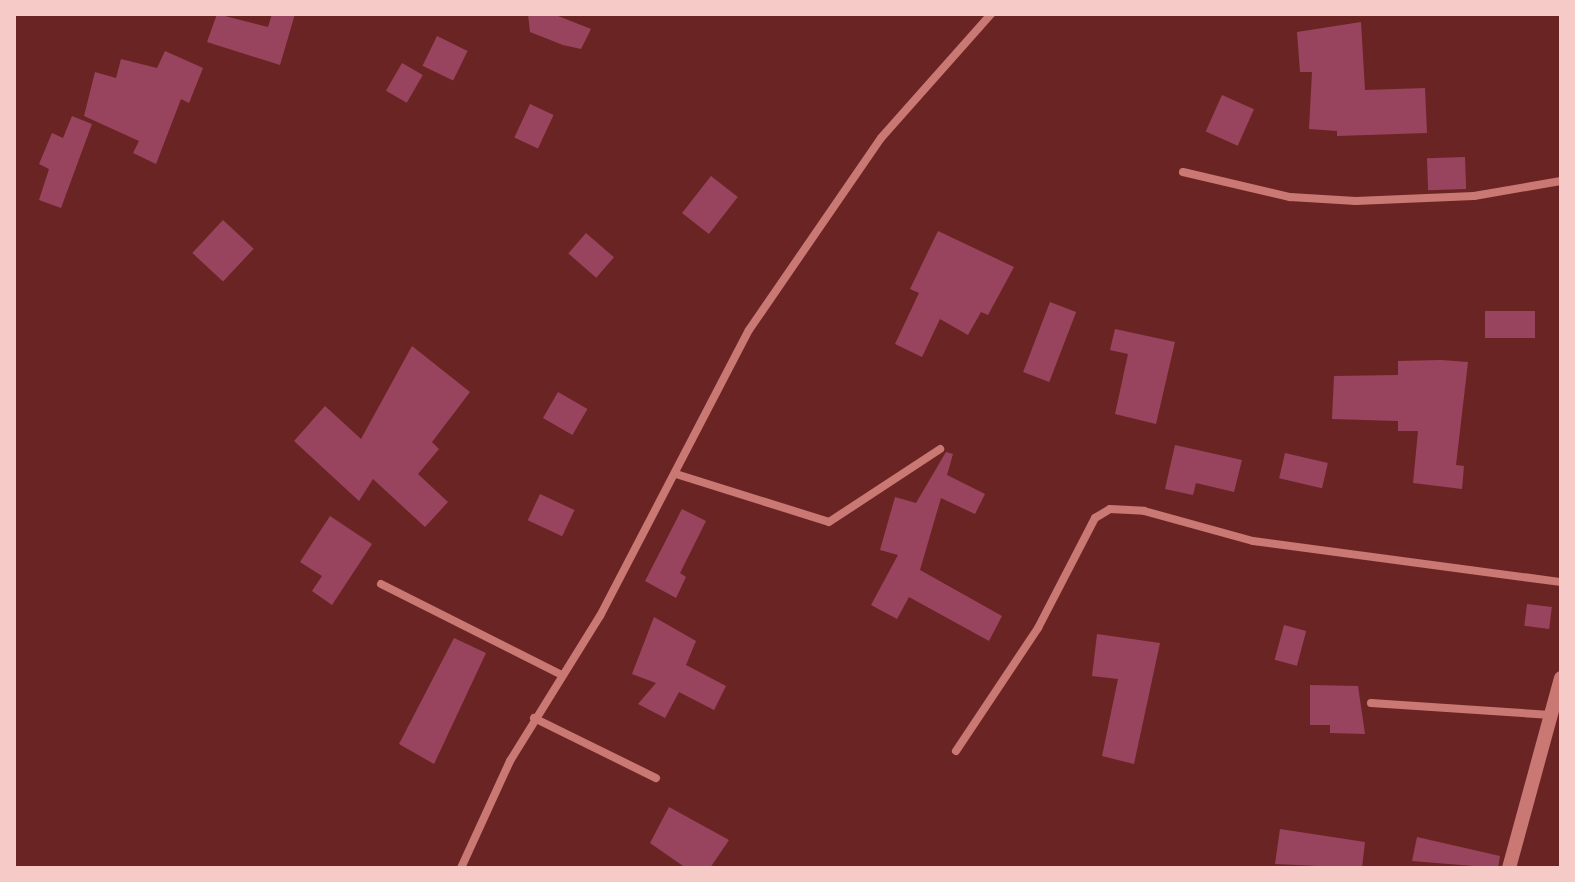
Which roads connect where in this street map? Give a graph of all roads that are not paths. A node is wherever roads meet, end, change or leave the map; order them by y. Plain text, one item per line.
1 (991, 14) edge
2 (1183, 172) dead end
3 (1561, 181) edge
4 (940, 449) dead end
5 (676, 474) junction
6 (1561, 582) edge
7 (381, 584) dead end
8 (562, 675) junction
9 (1561, 678) edge
10 (1371, 703) dead end
11 (1552, 715) junction
12 (534, 718) junction
13 (956, 751) dead end
14 (656, 778) dead end
15 (461, 868) edge
16 (1509, 868) edge

1 - 5 street
2 - 3 street
4 - 5 street
5 - 8 street
6 - 13 street
7 - 8 street
8 - 12 street
9 - 11 street
10 - 11 street
11 - 16 street
12 - 14 street
12 - 15 street

